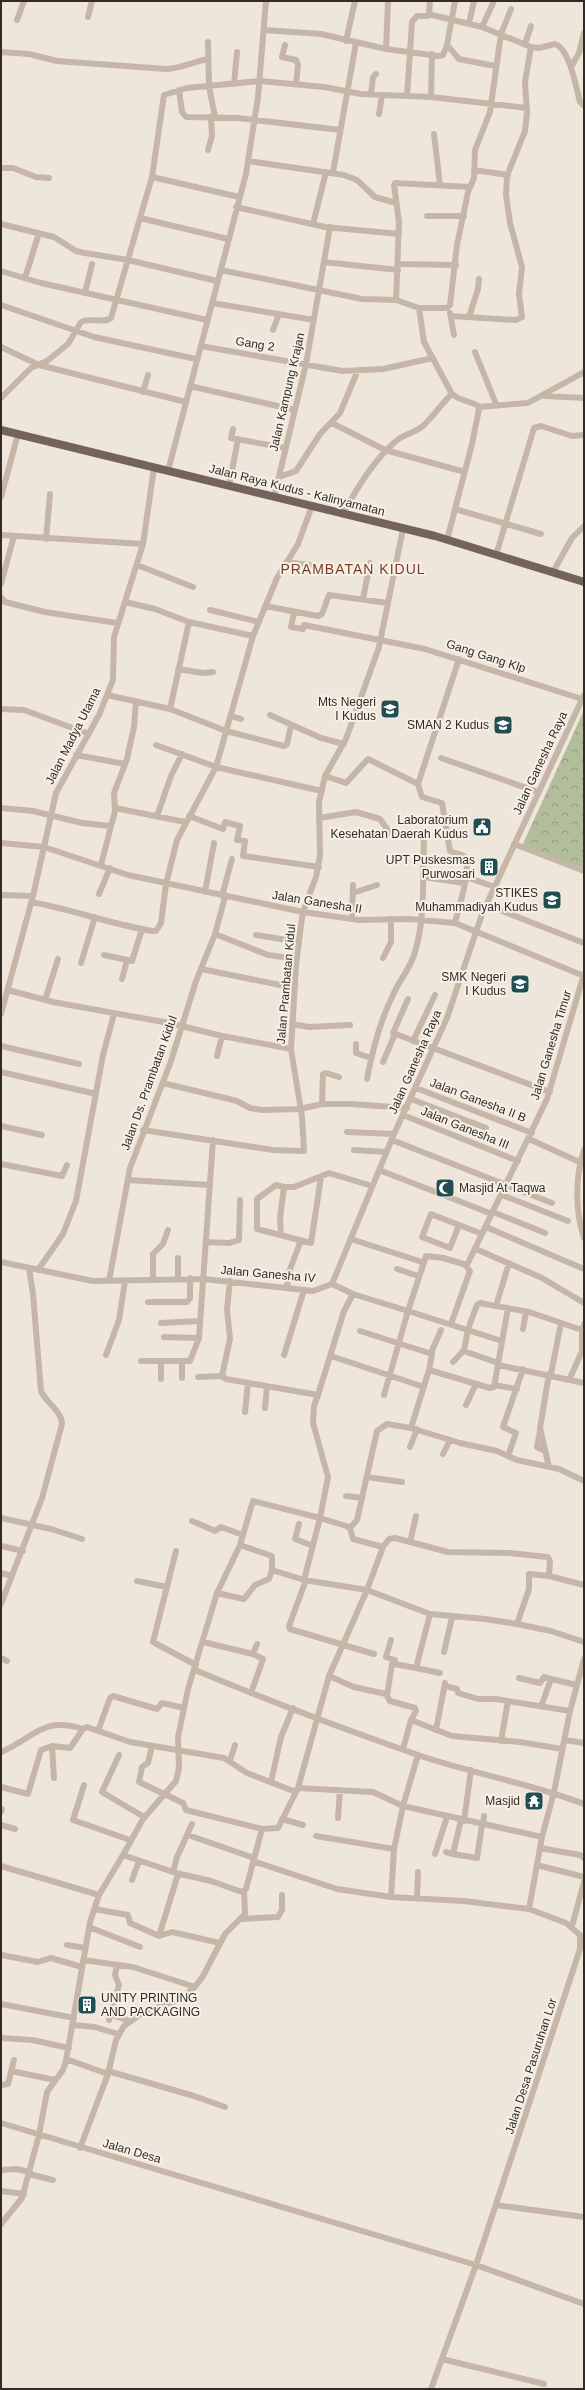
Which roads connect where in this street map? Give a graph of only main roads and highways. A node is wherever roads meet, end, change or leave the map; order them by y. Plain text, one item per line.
1 (1, 430) edge
2 (584, 582) edge

1 - 2 main road, Jalan Raya Kudus - Kalinyamatan

